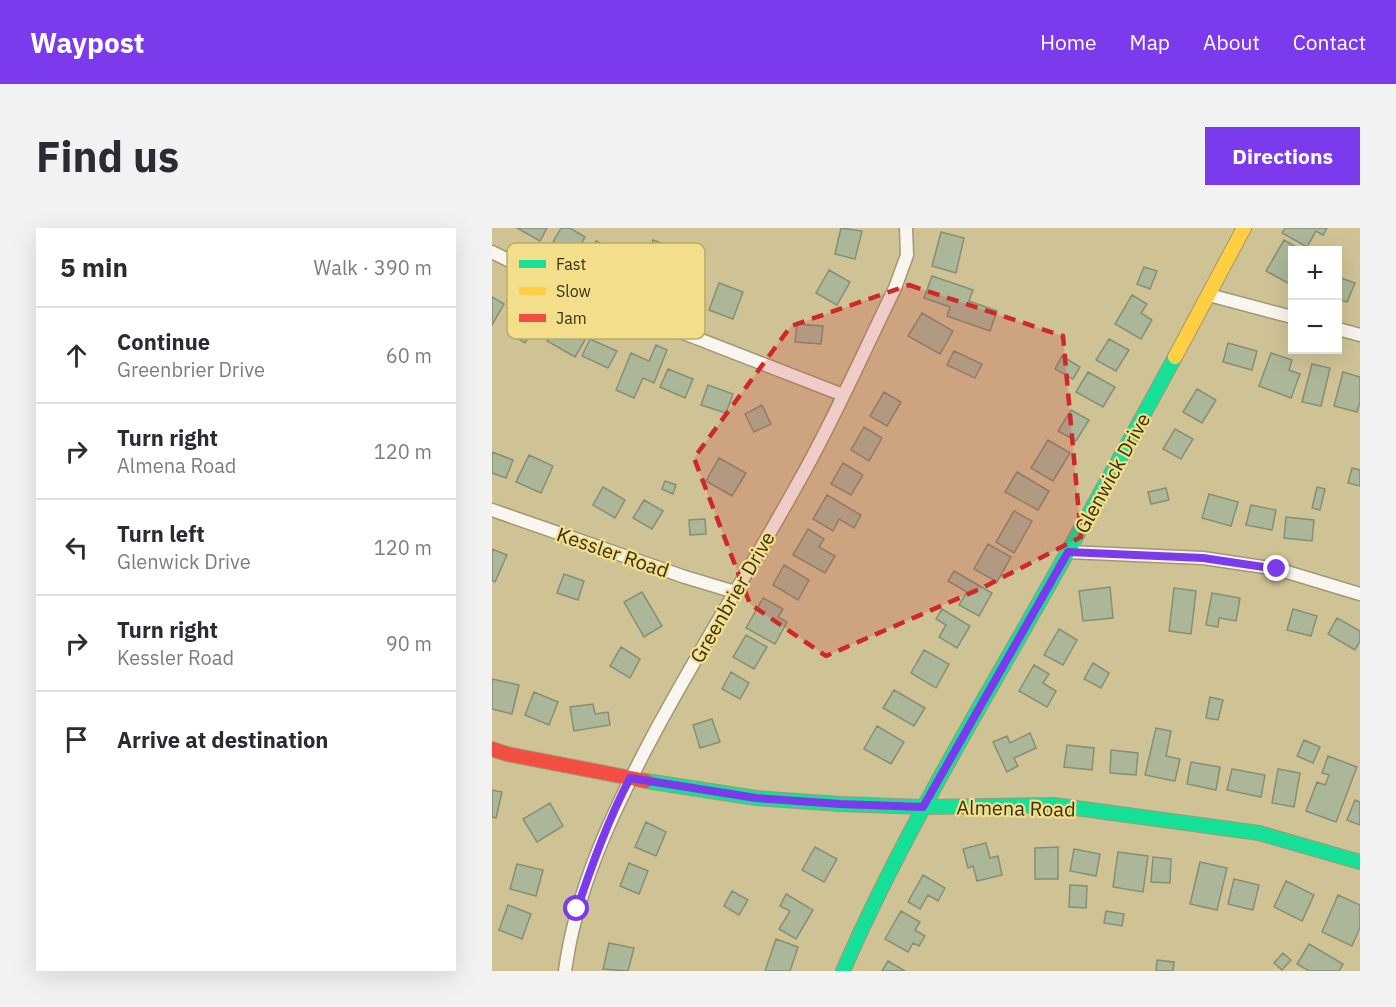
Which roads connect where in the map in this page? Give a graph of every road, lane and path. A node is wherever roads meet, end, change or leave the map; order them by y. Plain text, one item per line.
1 (906, 228) edge
2 (1244, 228) edge
3 (492, 252) edge
4 (507, 260) edge
5 (1209, 295) junction
6 (1288, 316) edge
7 (1342, 330) edge
8 (1360, 335) edge
9 (699, 339) edge
10 (843, 395) junction
11 (492, 510) edge
12 (1068, 552) junction
13 (735, 592) junction
14 (1360, 594) edge
15 (492, 749) edge
16 (630, 778) junction
17 (923, 807) junction
18 (1360, 862) edge
19 (565, 971) edge
20 (843, 971) edge

1 - 10 street, Greenbrier Drive
2 - 5 street, Glenwick Drive
3 - 4 street
5 - 6 street
5 - 12 street, Glenwick Drive
7 - 8 street
9 - 10 street
10 - 13 street, Greenbrier Drive
11 - 13 street, Kessler Road
12 - 14 street
12 - 17 street, Glenwick Drive
13 - 16 street, Greenbrier Drive
15 - 16 street, Almena Road
16 - 17 street, Almena Road
16 - 19 street, Greenbrier Drive
17 - 18 street, Almena Road
17 - 20 street, Glenwick Drive

